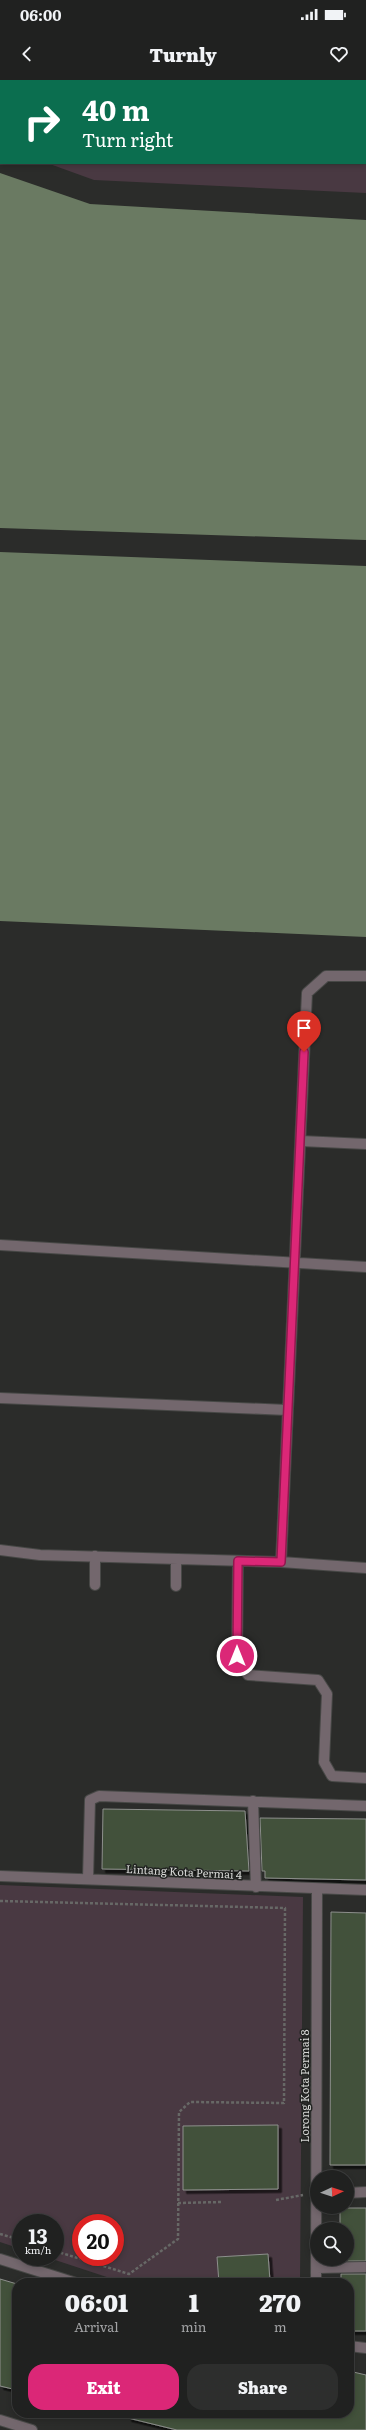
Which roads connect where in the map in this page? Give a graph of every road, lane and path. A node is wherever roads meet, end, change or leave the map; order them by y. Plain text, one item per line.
1 (366, 976) edge
2 (301, 1141) junction
3 (366, 1144) edge
4 (0, 1245) edge
5 (293, 1262) junction
6 (366, 1267) edge
7 (0, 1398) edge
8 (287, 1410) junction
9 (0, 1550) edge
10 (94, 1556) junction
11 (176, 1559) junction
12 (238, 1561) junction
13 (281, 1562) junction
14 (366, 1568) edge
15 (95, 1584) dead end
16 (176, 1586) dead end
17 (366, 1778) edge
18 (253, 1801) junction
19 (366, 1806) edge
20 (0, 1876) edge
21 (88, 1879) junction
22 (256, 1887) junction
23 (317, 1889) junction
24 (366, 1890) edge
25 (0, 1901) edge
26 (316, 2170) edge
27 (366, 2192) edge
28 (354, 2193) edge
29 (310, 2194) edge
30 (276, 2200) dead end
31 (222, 2202) dead end
32 (178, 2203) junction
33 (316, 2214) edge
34 (0, 2234) edge
35 (12, 2237) edge
36 (64, 2254) edge
37 (0, 2259) edge
38 (366, 2267) edge
39 (316, 2268) junction
40 (60, 2278) edge
41 (316, 2278) edge
42 (354, 2347) edge
43 (366, 2348) edge
44 (0, 2420) edge
45 (32, 2430) edge

1 - 2 street
2 - 3 street
2 - 5 street
4 - 5 street
5 - 6 street
5 - 8 street
7 - 8 street
8 - 13 street
9 - 10 street
10 - 11 street
10 - 15 street
11 - 12 street
11 - 16 street
12 - 13 street
12 - 17 street
13 - 14 street
18 - 19 street
18 - 21 street
18 - 22 street
20 - 21 street, Lintang Kota Permai 4
21 - 22 street, Lintang Kota Permai 4
22 - 23 street, Lintang Kota Permai 4
23 - 24 street, Lintang Kota Permai 4
23 - 26 street, Lorong Kota Permai 8
25 - 32 path
27 - 28 street
29 - 30 path
31 - 32 path
32 - 36 path
33 - 39 street, Lorong Kota Permai 8
34 - 35 path
37 - 40 street
38 - 39 street
39 - 41 street, Lorong Kota Permai 8
42 - 43 street
44 - 45 street

